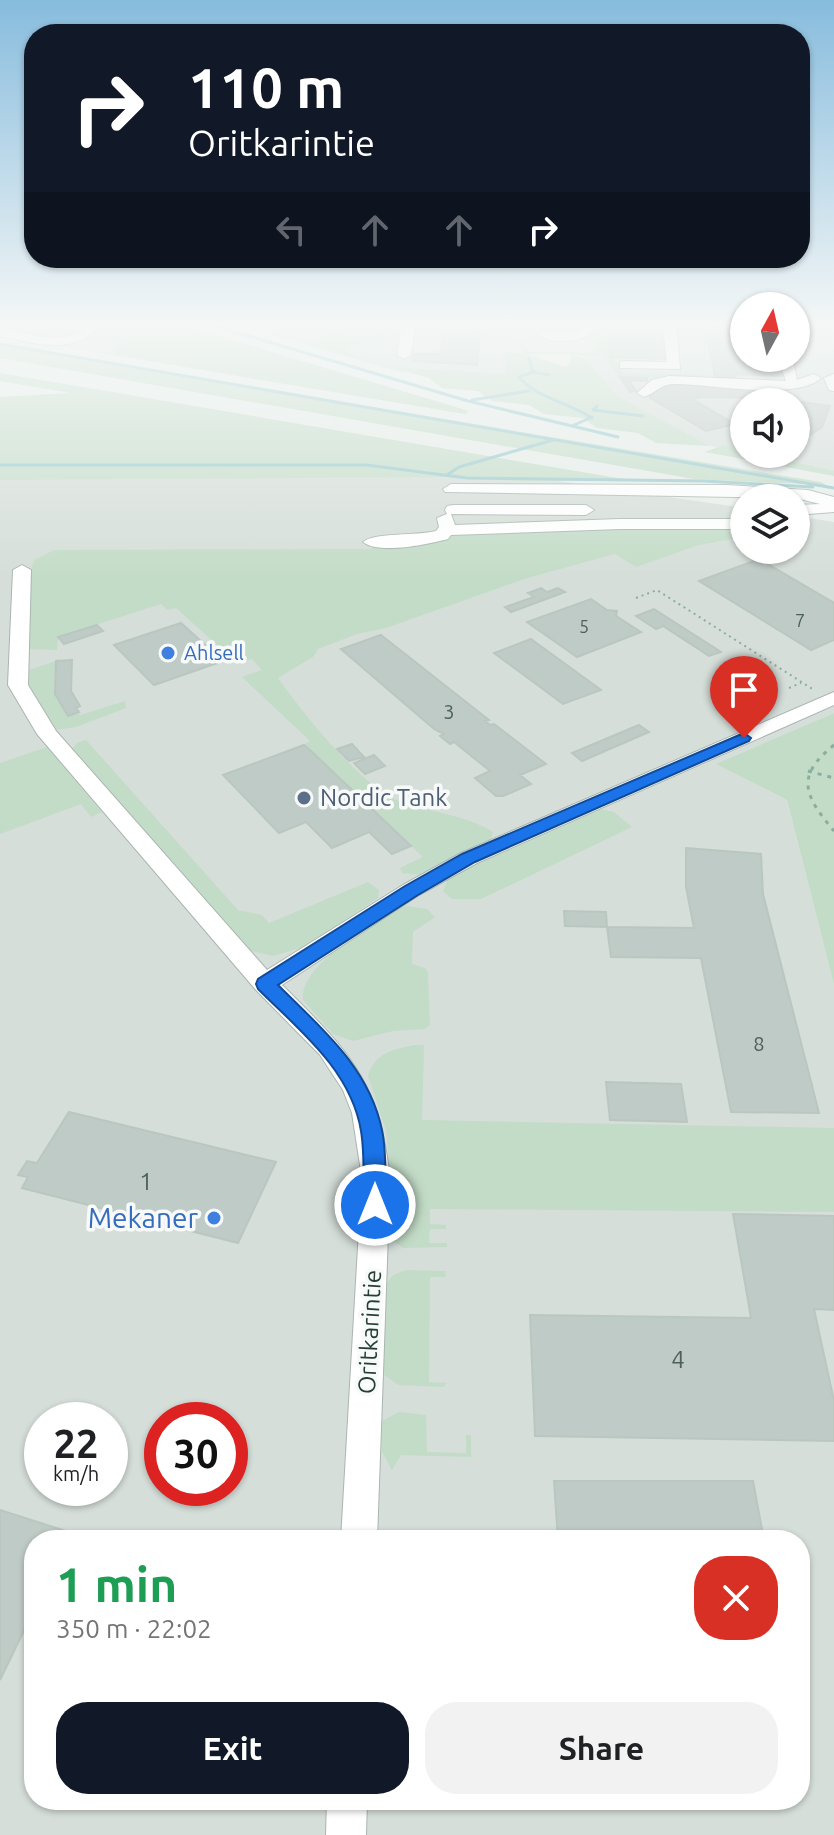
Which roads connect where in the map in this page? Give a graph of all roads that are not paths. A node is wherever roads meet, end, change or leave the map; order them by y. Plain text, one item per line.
1 (451, 489) dead end
2 (730, 490) edge
3 (810, 496) edge
4 (810, 509) edge
5 (730, 510) edge
6 (447, 518) junction
7 (730, 524) edge
8 (810, 524) edge
9 (834, 524) edge
10 (372, 542) dead end
11 (22, 570) dead end
12 (832, 699) edge
13 (265, 984) junction
14 (359, 1530) edge
15 (347, 1810) edge
16 (346, 1835) edge

1 - 2 street
3 - 4 street
5 - 6 street
6 - 7 street
6 - 10 street
8 - 9 street
11 - 13 street, Oritkarintie
12 - 13 street
13 - 14 street, Oritkarintie
15 - 16 street

